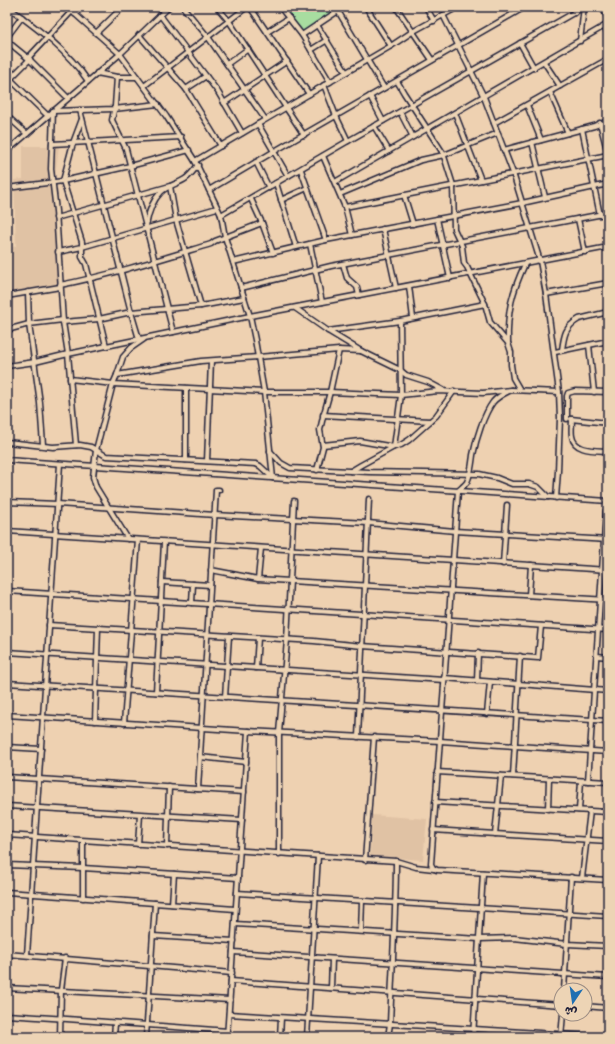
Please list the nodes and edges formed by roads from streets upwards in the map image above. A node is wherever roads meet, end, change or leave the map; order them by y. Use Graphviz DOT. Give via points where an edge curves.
graph roads {
  1 [pos="8,7"];
  2 [pos="67,7"];
  3 [pos="82,7"];
  4 [pos="123,7"];
  5 [pos="160,7"];
  6 [pos="169,7"];
  7 [pos="183,7"];
  8 [pos="217,7"];
  9 [pos="249,7"];
  10 [pos="280,7"];
  11 [pos="344,7"];
  12 [pos="366,7"];
  13 [pos="396,7"];
  14 [pos="426,7"];
  15 [pos="515,7"];
  16 [pos="525,7"];
  17 [pos="572,7"];
  18 [pos="584,7"];
  19 [pos="602,7"];
  20 [pos="456,8"];
  21 [pos="164,11"];
  22 [pos="338,11"];
  23 [pos="73,12"];
  24 [pos="517,12"];
  25 [pos="575,13"];
  26 [pos="160,15"];
  27 [pos="443,15"];
  28 [pos="22,17"];
  29 [pos="289,18"];
  30 [pos="608,18"];
  31 [pos="229,21"];
  32 [pos="434,21"];
  33 [pos="317,25"];
  34 [pos="606,25"];
  35 [pos="267,32"];
  36 [pos="412,32"];
  37 [pos="96,33"];
  38 [pos="608,33"];
  39 [pos="139,35"];
  40 [pos="302,35"];
  41 [pos="48,37"];
  42 [pos="208,37"];
  43 [pos="7,38"];
  44 [pos="327,40"];
  45 [pos="7,41"];
  46 [pos="580,41"];
  47 [pos="520,44"];
  48 [pos="459,45"];
  49 [pos="391,46"];
  50 [pos="248,49"];
  51 [pos="311,50"];
  52 [pos="188,52"];
  53 [pos="120,54"];
  54 [pos="29,59"];
  55 [pos="608,59"];
  56 [pos="367,60"];
  57 [pos="432,60"];
  58 [pos="287,61"];
  59 [pos="544,62"];
  60 [pos="227,64"];
  61 [pos="168,68"];
  62 [pos="534,68"];
  63 [pos="472,71"];
  64 [pos="346,72"];
  65 [pos="97,73"];
  66 [pos="265,75"];
  67 [pos="206,76"];
  68 [pos="117,77"];
  69 [pos="137,77"];
  70 [pos="9,78"];
  71 [pos="397,80"];
  72 [pos="88,81"];
  73 [pos="330,82"];
  74 [pos="324,85"];
  75 [pos="144,86"];
  76 [pos="560,86"];
  77 [pos="384,88"];
  78 [pos="186,89"];
  79 [pos="244,89"];
  80 [pos="550,92"];
  81 [pos="309,94"];
  82 [pos="370,96"];
  83 [pos="484,97"];
  84 [pos="68,98"];
  85 [pos="224,103"];
  86 [pos="158,104"];
  87 [pos="412,104"];
  88 [pos="526,105"];
  89 [pos="286,107"];
  90 [pos="114,109"];
  91 [pos="80,110"];
  92 [pos="53,111"];
  93 [pos="400,112"];
  94 [pos="455,113"];
  95 [pos="7,116"];
  96 [pos="48,116"];
  97 [pos="336,116"];
  98 [pos="82,119"];
  99 [pos="265,119"];
  100 [pos="383,121"];
  101 [pos="608,121"];
  102 [pos="494,123"];
  103 [pos="600,123"];
  104 [pos="258,124"];
  105 [pos="374,126"];
  106 [pos="428,128"];
  107 [pos="582,129"];
  108 [pos="568,132"];
  109 [pos="242,133"];
  110 [pos="498,133"];
  111 [pos="27,134"];
  112 [pos="304,135"];
  113 [pos="413,136"];
  114 [pos="180,137"];
  115 [pos="121,140"];
  116 [pos="541,140"];
  117 [pos="348,141"];
  118 [pos="88,142"];
  119 [pos="532,142"];
  120 [pos="72,143"];
  121 [pos="52,144"];
  122 [pos="13,145"];
  123 [pos="468,145"];
  124 [pos="7,146"];
  125 [pos="221,146"];
  126 [pos="189,150"];
  127 [pos="504,150"];
  128 [pos="7,151"];
  129 [pos="389,151"];
  130 [pos="273,152"];
  131 [pos="608,154"];
  132 [pos="444,155"];
  133 [pos="323,156"];
  134 [pos="589,159"];
  135 [pos="256,162"];
  136 [pos="197,163"];
  137 [pos="130,166"];
  138 [pos="538,169"];
  139 [pos="301,170"];
  140 [pos="513,173"];
  141 [pos="96,174"];
  142 [pos="288,176"];
  143 [pos="482,180"];
  144 [pos="63,181"];
  145 [pos="53,182"];
  146 [pos="335,182"];
  147 [pos="276,183"];
  148 [pos="608,184"];
  149 [pos="453,185"];
  150 [pos="170,186"];
  151 [pos="595,187"];
  152 [pos="7,188"];
  153 [pos="269,188"];
  154 [pos="307,188"];
  155 [pos="209,190"];
  156 [pos="340,194"];
  157 [pos="404,195"];
  158 [pos="137,196"];
  159 [pos="545,197"];
  160 [pos="251,199"];
  161 [pos="281,200"];
  162 [pos="522,202"];
  163 [pos="103,204"];
  164 [pos="345,207"];
  165 [pos="217,208"];
  166 [pos="608,213"];
  167 [pos="74,214"];
  168 [pos="221,215"];
  169 [pos="600,215"];
  170 [pos="454,216"];
  171 [pos="56,218"];
  172 [pos="437,219"];
  173 [pos="578,219"];
  174 [pos="176,220"];
  175 [pos="262,223"];
  176 [pos="412,224"];
  177 [pos="146,228"];
  178 [pos="530,228"];
  179 [pos="383,229"];
  180 [pos="352,235"];
  181 [pos="112,237"];
  182 [pos="225,237"];
  183 [pos="326,240"];
  184 [pos="460,242"];
  185 [pos="310,244"];
  186 [pos="442,245"];
  187 [pos="82,247"];
  188 [pos="296,247"];
  189 [pos="608,248"];
  190 [pos="58,252"];
  191 [pos="186,252"];
  192 [pos="585,252"];
  193 [pos="273,253"];
  194 [pos="389,255"];
  195 [pos="540,261"];
  196 [pos="154,262"];
  197 [pos="233,262"];
  198 [pos="343,264"];
  199 [pos="525,264"];
  200 [pos="316,270"];
  201 [pos="121,271"];
  202 [pos="471,274"];
  203 [pos="450,278"];
  204 [pos="89,279"];
  205 [pos="608,283"];
  206 [pos="60,286"];
  207 [pos="409,286"];
  208 [pos="241,288"];
  209 [pos="396,288"];
  210 [pos="28,292"];
  211 [pos="546,294"];
  212 [pos="7,296"];
  213 [pos="359,296"];
  214 [pos="244,298"];
  215 [pos="322,302"];
  216 [pos="484,304"];
  217 [pos="201,306"];
  218 [pos="295,308"];
  219 [pos="166,309"];
  220 [pos="131,312"];
  221 [pos="608,312"];
  222 [pos="250,316"];
  223 [pos="413,318"];
  224 [pos="99,319"];
  225 [pos="63,321"];
  226 [pos="400,321"];
  227 [pos="30,324"];
  228 [pos="7,330"];
  229 [pos="328,331"];
  230 [pos="173,332"];
  231 [pos="146,337"];
  232 [pos="139,339"];
  233 [pos="608,341"];
  234 [pos="508,343"];
  235 [pos="589,345"];
  236 [pos="106,346"];
  237 [pos="339,350"];
  238 [pos="562,350"];
  239 [pos="361,351"];
  240 [pos="555,352"];
  241 [pos="68,354"];
  242 [pos="258,357"];
  243 [pos="211,361"];
  244 [pos="35,362"];
  245 [pos="7,366"];
  246 [pos="400,370"];
  247 [pos="117,375"];
  248 [pos="70,379"];
  249 [pos="113,384"];
  250 [pos="186,388"];
  251 [pos="209,389"];
  252 [pos="511,390"];
  253 [pos="520,390"];
  254 [pos="443,391"];
  255 [pos="454,391"];
  256 [pos="264,392"];
  257 [pos="330,392"];
  258 [pos="559,392"];
  259 [pos="594,392"];
  260 [pos="608,392"];
  261 [pos="401,395"];
  262 [pos="323,415"];
  263 [pos="560,418"];
  264 [pos="398,419"];
  265 [pos="569,419"];
  266 [pos="430,421"];
  267 [pos="608,423"];
  268 [pos="7,442"];
  269 [pos="76,445"];
  270 [pos="323,445"];
  271 [pos="43,446"];
  272 [pos="394,447"];
  273 [pos="96,450"];
  274 [pos="270,450"];
  275 [pos="608,451"];
  276 [pos="7,460"];
  277 [pos="186,460"];
  278 [pos="208,461"];
  279 [pos="60,464"];
  280 [pos="94,466"];
  281 [pos="317,470"];
  282 [pos="352,471"];
  283 [pos="470,474"];
  284 [pos="273,478"];
  285 [pos="219,490"];
  286 [pos="458,491"];
  287 [pos="548,497"];
  288 [pos="556,498"];
  289 [pos="369,499"];
  290 [pos="294,501"];
  291 [pos="608,501"];
  292 [pos="7,502"];
  293 [pos="58,504"];
  294 [pos="507,505"];
  295 [pos="108,507"];
  296 [pos="606,511"];
  297 [pos="215,515"];
  298 [pos="294,519"];
  299 [pos="368,523"];
  300 [pos="7,531"];
  301 [pos="455,531"];
  302 [pos="505,534"];
  303 [pos="56,535"];
  304 [pos="128,539"];
  305 [pos="138,540"];
  306 [pos="607,540"];
  307 [pos="164,542"];
  308 [pos="213,545"];
  309 [pos="261,548"];
  310 [pos="292,550"];
  311 [pos="366,555"];
  312 [pos="453,560"];
  313 [pos="503,564"];
  314 [pos="531,566"];
  315 [pos="211,570"];
  316 [pos="603,570"];
  317 [pos="608,570"];
  318 [pos="258,578"];
  319 [pos="290,581"];
  320 [pos="162,582"];
  321 [pos="193,584"];
  322 [pos="210,585"];
  323 [pos="365,586"];
  324 [pos="7,591"];
  325 [pos="451,591"];
  326 [pos="52,594"];
  327 [pos="529,595"];
  328 [pos="134,599"];
  329 [pos="601,600"];
  330 [pos="608,600"];
  331 [pos="161,601"];
  332 [pos="192,603"];
  333 [pos="209,604"];
  334 [pos="289,610"];
  335 [pos="364,614"];
  336 [pos="449,620"];
  337 [pos="49,625"];
  338 [pos="541,626"];
  339 [pos="98,628"];
  340 [pos="599,629"];
  341 [pos="131,630"];
  342 [pos="608,630"];
  343 [pos="159,632"];
  344 [pos="208,635"];
  345 [pos="229,636"];
  346 [pos="258,638"];
  347 [pos="287,640"];
  348 [pos="362,646"];
  349 [pos="446,651"];
  350 [pos="7,652"];
  351 [pos="478,653"];
  352 [pos="47,654"];
  353 [pos="520,656"];
  354 [pos="597,656"];
  355 [pos="608,657"];
  356 [pos="96,658"];
  357 [pos="129,660"];
  358 [pos="158,662"];
  359 [pos="206,665"];
  360 [pos="227,666"];
  361 [pos="256,668"];
  362 [pos="284,670"];
  363 [pos="361,675"];
  364 [pos="444,679"];
  365 [pos="476,681"];
  366 [pos="490,682"];
  367 [pos="7,683"];
  368 [pos="518,684"];
  369 [pos="45,685"];
  370 [pos="96,688"];
  371 [pos="127,690"];
  372 [pos="594,690"];
  373 [pos="608,690"];
  374 [pos="156,692"];
  375 [pos="204,696"];
  376 [pos="225,697"];
  377 [pos="281,700"];
  378 [pos="359,706"];
  379 [pos="442,711"];
  380 [pos="487,714"];
  381 [pos="7,715"];
  382 [pos="516,716"];
  383 [pos="43,718"];
  384 [pos="592,720"];
  385 [pos="95,721"];
  386 [pos="608,721"];
  387 [pos="124,723"];
  388 [pos="202,728"];
  389 [pos="248,731"];
  390 [pos="279,733"];
  391 [pos="358,737"];
  392 [pos="374,737"];
  393 [pos="440,741"];
  394 [pos="515,746"];
  395 [pos="7,747"];
  396 [pos="41,749"];
  397 [pos="590,751"];
  398 [pos="608,752"];
  399 [pos="200,757"];
  400 [pos="246,762"];
  401 [pos="438,772"];
  402 [pos="501,776"];
  403 [pos="513,776"];
  404 [pos="7,777"];
  405 [pos="39,779"];
  406 [pos="549,779"];
  407 [pos="581,781"];
  408 [pos="588,781"];
  409 [pos="608,782"];
  410 [pos="169,787"];
  411 [pos="198,789"];
  412 [pos="244,792"];
  413 [pos="435,802"];
  414 [pos="7,806"];
  415 [pos="498,806"];
  416 [pos="37,808"];
  417 [pos="548,809"];
  418 [pos="579,810"];
  419 [pos="590,811"];
  420 [pos="608,812"];
  421 [pos="140,815"];
  422 [pos="168,817"];
  423 [pos="242,820"];
  424 [pos="433,830"];
  425 [pos="495,834"];
  426 [pos="7,835"];
  427 [pos="35,836"];
  428 [pos="587,840"];
  429 [pos="83,841"];
  430 [pos="608,841"];
  431 [pos="138,844"];
  432 [pos="167,846"];
  433 [pos="240,851"];
  434 [pos="279,854"];
  435 [pos="318,856"];
  436 [pos="365,860"];
  437 [pos="396,861"];
  438 [pos="7,865"];
  439 [pos="33,866"];
  440 [pos="83,868"];
  441 [pos="437,870"];
  442 [pos="483,872"];
  443 [pos="174,874"];
  444 [pos="571,877"];
  445 [pos="238,878"];
  446 [pos="582,878"];
  447 [pos="608,880"];
  448 [pos="7,892"];
  449 [pos="237,893"];
  450 [pos="30,894"];
  451 [pos="83,898"];
  452 [pos="315,898"];
  453 [pos="362,901"];
  454 [pos="155,903"];
  455 [pos="396,903"];
  456 [pos="172,904"];
  457 [pos="481,908"];
  458 [pos="235,909"];
  459 [pos="569,914"];
  460 [pos="608,916"];
  461 [pos="235,924"];
  462 [pos="314,928"];
  463 [pos="361,931"];
  464 [pos="393,933"];
  465 [pos="153,936"];
  466 [pos="479,938"];
  467 [pos="234,941"];
  468 [pos="567,944"];
  469 [pos="608,946"];
  470 [pos="233,952"];
  471 [pos="7,954"];
  472 [pos="27,955"];
  473 [pos="312,957"];
  474 [pos="65,958"];
  475 [pos="332,958"];
  476 [pos="392,962"];
  477 [pos="151,965"];
  478 [pos="477,968"];
  479 [pos="232,972"];
  480 [pos="565,974"];
  481 [pos="608,977"];
  482 [pos="231,981"];
  483 [pos="564,982"];
  484 [pos="310,987"];
  485 [pos="7,988"];
  486 [pos="331,988"];
  487 [pos="61,990"];
  488 [pos="391,993"];
  489 [pos="149,995"];
  490 [pos="476,999"];
  491 [pos="230,1000"];
  492 [pos="553,1004"];
  493 [pos="593,1007"];
  494 [pos="608,1008"];
  495 [pos="229,1014"];
  496 [pos="7,1015"];
  497 [pos="61,1018"];
  498 [pos="281,1018"];
  499 [pos="308,1019"];
  500 [pos="115,1022"];
  501 [pos="562,1022"];
  502 [pos="390,1024"];
  503 [pos="147,1025"];
  504 [pos="474,1029"];
  505 [pos="228,1031"];
  506 [pos="561,1036"];
  507 [pos="60,1037"];
  508 [pos="114,1037"];
  509 [pos="146,1037"];
  510 [pos="227,1037"];
  511 [pos="280,1037"];
  512 [pos="307,1037"];
  513 [pos="388,1037"];
  514 [pos="473,1037"];
  515 [pos="603,1037"];
  1 -- 28 [label="street"];
  2 -- 23 [label="street"];
  3 -- 23 [label="street"];
  4 -- 37 [label="street"];
  5 -- 21 [label="street"];
  6 -- 21 [label="street"];
  7 -- 42 [label="street"];
  8 -- 31 [label="street"];
  9 -- 31 [label="street"];
  9 -- 35 [label="street"];
  10 -- 29 [label="street"];
  11 -- 22 [label="street"];
  12 -- 49 [label="street"];
  13 -- 36 [label="street"];
  14 -- 32 [label="street"];
  15 -- 24 [label="street"];
  16 -- 24 [label="street"];
  17 -- 25 [label="street"];
  18 -- 25 [label="street"];
  18 -- 46 [label="street"];
  19 -- 30 [label="street"];
  20 -- 27 [label="street"];
  21 -- 26 [label="street"];
  22 -- 33 [label="street"];
  22 -- 56 [label="street"];
  23 -- 37 [label="street"];
  23 -- 41 [label="street"];
  24 -- 48 [label="street"];
  25 -- 47 [label="street"];
  26 -- 39 [label="street"];
  26 -- 52 [label="street"];
  27 -- 32 [label="street"];
  27 -- 48 [label="street"];
  28 -- 41 [label="street"];
  28 -- 43 [label="street"];
  29 -- 35 [label="street"];
  29 -- 40 [label="street"];
  31 -- 42 [label="street"];
  31 -- 50 [label="street"];
  32 -- 36 [label="street"];
  33 -- 40 [label="street"];
  33 -- 44 [label="street"];
  34 -- 38 [label="street"];
  34 -- 46 [label="street"];
  35 -- 58 [label="street"];
  36 -- 49 [label="street"];
  36 -- 57 [label="street"];
  37 -- 53 [label="street"];
  39 -- 53 [label="street"];
  39 -- 61 [label="street"];
  40 -- 51 [label="street"];
  41 -- 54 [label="street"];
  41 -- 72 [label="street" via="77,65"];
  42 -- 52 [label="street"];
  42 -- 60 [label="street"];
  44 -- 51 [label="street"];
  44 -- 64 [label="street"];
  45 -- 54 [label="street"];
  46 -- 59 [label="street"];
  47 -- 62 [label="street"];
  47 -- 63 [label="street"];
  48 -- 57 [label="street"];
  48 -- 63 [label="street"];
  49 -- 56 [label="street"];
  50 -- 60 [label="street"];
  50 -- 66 [label="street"];
  51 -- 73 [label="street"];
  52 -- 61 [label="street"];
  52 -- 67 [label="street"];
  53 -- 65 [label="street"];
  53 -- 69 [label="street"];
  54 -- 70 [label="street"];
  54 -- 84 [label="street"];
  55 -- 76 [label="street"];
  56 -- 64 [label="street"];
  56 -- 77 [label="street"];
  57 -- 71 [label="street"];
  58 -- 66 [label="street"];
  58 -- 81 [label="street"];
  59 -- 62 [label="street"];
  59 -- 76 [label="street"];
  60 -- 79 [label="street"];
  61 -- 75 [label="street"];
  61 -- 78 [label="street"];
  62 -- 83 [label="street"];
  63 -- 83 [label="street"];
  63 -- 87 [label="street"];
  64 -- 73 [label="street"];
  65 -- 68 [label="street"];
  65 -- 72 [label="street"];
  66 -- 79 [label="street"];
  66 -- 89 [label="street"];
  67 -- 78 [label="street"];
  67 -- 85 [label="street"];
  68 -- 69 [label="street"];
  68 -- 90 [label="street"];
  69 -- 75 [label="street"];
  70 -- 96 [label="street"];
  71 -- 77 [label="street"];
  71 -- 87 [label="street"];
  72 -- 84 [label="street"];
  73 -- 74 [label="street"];
  74 -- 81 [label="street"];
  74 -- 97 [label="street"];
  75 -- 86 [label="street"];
  76 -- 80 [label="street"];
  77 -- 82 [label="street"];
  78 -- 125 [label="street"];
  79 -- 85 [label="street"];
  79 -- 99 [label="street"];
  80 -- 88 [label="street"];
  80 -- 108 [label="street"];
  81 -- 89 [label="street"];
  82 -- 97 [label="street"];
  82 -- 100 [label="street"];
  83 -- 94 [label="street"];
  83 -- 102 [label="street"];
  84 -- 92 [label="street"];
  85 -- 109 [label="street"];
  86 -- 90 [label="street"];
  86 -- 114 [label="street"];
  87 -- 93 [label="street"];
  87 -- 106 [label="street"];
  88 -- 102 [label="street"];
  88 -- 116 [label="street"];
  89 -- 99 [label="street"];
  89 -- 112 [label="street"];
  90 -- 91 [label="street"];
  90 -- 115 [label="street" via="112,120"];
  91 -- 92 [label="street"];
  91 -- 98 [label="street"];
  92 -- 96 [label="street"];
  92 -- 121 [label="street"];
  93 -- 100 [label="street"];
  93 -- 113 [label="street"];
  94 -- 106 [label="street"];
  94 -- 123 [label="street"];
  95 -- 111 [label="street"];
  96 -- 111 [label="street"];
  97 -- 112 [label="street"];
  97 -- 117 [label="street"];
  98 -- 118 [label="street"];
  98 -- 120 [label="street"];
  99 -- 104 [label="street"];
  100 -- 105 [label="street"];
  101 -- 103 [label="street"];
  102 -- 110 [label="street"];
  103 -- 107 [label="street"];
  103 -- 131 [label="street"];
  104 -- 109 [label="street"];
  104 -- 130 [label="street"];
  105 -- 117 [label="street"];
  105 -- 129 [label="street"];
  106 -- 113 [label="street"];
  106 -- 132 [label="street"];
  107 -- 108 [label="street"];
  107 -- 134 [label="street"];
  108 -- 116 [label="street"];
  109 -- 125 [label="street"];
  110 -- 123 [label="street"];
  110 -- 127 [label="street"];
  111 -- 122 [label="street"];
  112 -- 130 [label="street"];
  113 -- 129 [label="street"];
  114 -- 115 [label="street"];
  114 -- 126 [label="street"];
  115 -- 118 [label="street"];
  115 -- 137 [label="street"];
  116 -- 119 [label="street"];
  117 -- 133 [label="street"];
  118 -- 120 [label="street"];
  118 -- 141 [label="street"];
  119 -- 127 [label="street"];
  119 -- 138 [label="street"];
  120 -- 121 [label="street"];
  120 -- 144 [label="street"];
  121 -- 145 [label="street"];
  122 -- 124 [label="street"];
  122 -- 128 [label="street"];
  123 -- 132 [label="street"];
  123 -- 143 [label="street"];
  125 -- 136 [label="street"];
  126 -- 136 [label="street"];
  126 -- 137 [label="street"];
  127 -- 140 [label="street"];
  129 -- 146 [label="street"];
  130 -- 135 [label="street"];
  130 -- 142 [label="street"];
  131 -- 134 [label="street"];
  132 -- 149 [label="street"];
  132 -- 156 [label="street" via="421,160"];
  133 -- 139 [label="street"];
  133 -- 146 [label="street"];
  134 -- 138 [label="street"];
  134 -- 151 [label="street"];
  135 -- 153 [label="street"];
  135 -- 155 [label="street"];
  136 -- 150 [label="street" via="193,172 185,179"];
  136 -- 155 [label="street"];
  137 -- 141 [label="street"];
  137 -- 158 [label="street"];
  138 -- 140 [label="street"];
  138 -- 159 [label="street"];
  139 -- 142 [label="street"];
  139 -- 154 [label="street"];
  140 -- 143 [label="street"];
  140 -- 162 [label="street"];
  141 -- 144 [label="street"];
  141 -- 163 [label="street"];
  142 -- 147 [label="street"];
  143 -- 149 [label="street"];
  144 -- 145 [label="street"];
  144 -- 167 [label="street"];
  145 -- 152 [label="street"];
  145 -- 171 [label="street"];
  146 -- 156 [label="street"];
  147 -- 153 [label="street"];
  147 -- 161 [label="street"];
  148 -- 151 [label="street"];
  149 -- 157 [label="street"];
  149 -- 170 [label="street"];
  150 -- 158 [label="street"];
  150 -- 174 [label="street"];
  150 -- 177 [label="street" via="153,202 147,216"];
  151 -- 159 [label="street"];
  151 -- 169 [label="street"];
  153 -- 160 [label="street"];
  154 -- 161 [label="street"];
  154 -- 183 [label="street"];
  155 -- 165 [label="street"];
  156 -- 164 [label="street"];
  157 -- 164 [label="street"];
  157 -- 176 [label="street"];
  158 -- 163 [label="street"];
  158 -- 177 [label="street"];
  159 -- 162 [label="street"];
  160 -- 168 [label="street"];
  160 -- 175 [label="street"];
  161 -- 188 [label="street"];
  162 -- 170 [label="street"];
  162 -- 178 [label="street"];
  163 -- 167 [label="street"];
  163 -- 181 [label="street"];
  164 -- 180 [label="street"];
  165 -- 168 [label="street"];
  165 -- 174 [label="street"];
  166 -- 169 [label="street"];
  167 -- 171 [label="street"];
  167 -- 187 [label="street"];
  168 -- 182 [label="street"];
  169 -- 173 [label="street"];
  170 -- 172 [label="street"];
  170 -- 184 [label="street" via="454,229"];
  171 -- 190 [label="street"];
  172 -- 176 [label="street"];
  172 -- 186 [label="street"];
  173 -- 178 [label="street"];
  173 -- 192 [label="street"];
  174 -- 177 [label="street"];
  174 -- 191 [label="street"];
  175 -- 182 [label="street"];
  175 -- 193 [label="street"];
  176 -- 179 [label="street"];
  177 -- 181 [label="street"];
  177 -- 196 [label="street"];
  178 -- 184 [label="street"];
  178 -- 195 [label="street"];
  179 -- 180 [label="street"];
  179 -- 194 [label="street"];
  180 -- 183 [label="street"];
  181 -- 187 [label="street"];
  181 -- 201 [label="street"];
  182 -- 191 [label="street"];
  182 -- 197 [label="street"];
  183 -- 185 [label="street"];
  184 -- 186 [label="street"];
  184 -- 202 [label="street" via="464,263"];
  185 -- 188 [label="street"];
  185 -- 200 [label="street"];
  186 -- 194 [label="street"];
  186 -- 203 [label="street"];
  187 -- 190 [label="street"];
  187 -- 204 [label="street" via="82,257"];
  188 -- 193 [label="street"];
  189 -- 192 [label="street"];
  190 -- 206 [label="street"];
  191 -- 196 [label="street"];
  191 -- 217 [label="street"];
  192 -- 195 [label="street"];
  193 -- 197 [label="street"];
  194 -- 198 [label="street"];
  194 -- 209 [label="street"];
  195 -- 199 [label="street"];
  195 -- 211 [label="street"];
  196 -- 201 [label="street"];
  196 -- 219 [label="street"];
  197 -- 208 [label="street"];
  198 -- 200 [label="street"];
  198 -- 213 [label="street" via="347,278 357,287"];
  199 -- 202 [label="street"];
  199 -- 234 [label="street" via="511,298"];
  200 -- 208 [label="street"];
  200 -- 215 [label="street"];
  201 -- 204 [label="street"];
  201 -- 220 [label="street"];
  202 -- 203 [label="street"];
  202 -- 216 [label="street"];
  203 -- 207 [label="street"];
  204 -- 206 [label="street"];
  204 -- 224 [label="street"];
  205 -- 211 [label="street"];
  206 -- 210 [label="street"];
  206 -- 225 [label="street"];
  207 -- 209 [label="street"];
  207 -- 223 [label="street"];
  208 -- 214 [label="street"];
  209 -- 213 [label="street"];
  210 -- 212 [label="street"];
  210 -- 227 [label="street"];
  211 -- 240 [label="street"];
  213 -- 215 [label="street"];
  214 -- 217 [label="street"];
  214 -- 222 [label="street"];
  215 -- 218 [label="street"];
  216 -- 223 [label="street"];
  216 -- 234 [label="street" via="490,322"];
  217 -- 219 [label="street"];
  218 -- 222 [label="street"];
  218 -- 229 [label="street"];
  219 -- 220 [label="street"];
  219 -- 230 [label="street"];
  220 -- 224 [label="street"];
  220 -- 232 [label="street"];
  221 -- 238 [label="street" via="574,321 566,330"];
  222 -- 230 [label="street"];
  222 -- 242 [label="street"];
  223 -- 226 [label="street"];
  224 -- 225 [label="street"];
  224 -- 236 [label="street"];
  225 -- 227 [label="street"];
  225 -- 241 [label="street"];
  226 -- 229 [label="street"];
  226 -- 246 [label="street"];
  227 -- 228 [label="street"];
  227 -- 244 [label="street"];
  229 -- 239 [label="street"];
  230 -- 231 [label="street"];
  231 -- 232 [label="street"];
  231 -- 247 [label="street" via="123,357"];
  232 -- 236 [label="street"];
  233 -- 235 [label="street"];
  234 -- 253 [label="street" via="513,378"];
  235 -- 238 [label="street"];
  235 -- 259 [label="street"];
  236 -- 241 [label="street"];
  237 -- 239 [label="street"];
  237 -- 242 [label="street"];
  237 -- 257 [label="street"];
  238 -- 240 [label="street"];
  239 -- 246 [label="street"];
  240 -- 258 [label="street"];
  241 -- 244 [label="street"];
  241 -- 248 [label="street"];
  242 -- 243 [label="street"];
  242 -- 256 [label="street"];
  243 -- 247 [label="street"];
  243 -- 251 [label="street"];
  244 -- 245 [label="street"];
  244 -- 271 [label="street"];
  246 -- 254 [label="street"];
  246 -- 261 [label="street"];
  247 -- 249 [label="street"];
  248 -- 249 [label="street"];
  248 -- 269 [label="street"];
  249 -- 250 [label="street"];
  249 -- 273 [label="street"];
  250 -- 251 [label="street"];
  250 -- 277 [label="street"];
  251 -- 256 [label="street"];
  251 -- 278 [label="street"];
  252 -- 253 [label="street"];
  252 -- 255 [label="street" via="483,393"];
  252 -- 283 [label="street" via="493,402 485,418"];
  253 -- 258 [label="street"];
  254 -- 255 [label="street"];
  254 -- 261 [label="street"];
  255 -- 266 [label="street"];
  256 -- 257 [label="street"];
  256 -- 274 [label="street"];
  257 -- 261 [label="street"];
  257 -- 262 [label="street"];
  258 -- 263 [label="street"];
  259 -- 260 [label="street"];
  259 -- 265 [label="street" via="575,391 568,394"];
  261 -- 264 [label="street"];
  262 -- 264 [label="street"];
  262 -- 270 [label="street" via="320,430"];
  263 -- 265 [label="street"];
  263 -- 288 [label="street"];
  264 -- 266 [label="street"];
  264 -- 272 [label="street"];
  265 -- 267 [label="street"];
  265 -- 275 [label="street" via="573,441 579,447"];
  266 -- 272 [label="street" via="409,440"];
  268 -- 271 [label="street"];
  269 -- 271 [label="street"];
  269 -- 273 [label="street"];
  270 -- 272 [label="street" via="360,441"];
  270 -- 281 [label="street"];
  272 -- 282 [label="street"];
  273 -- 277 [label="street" via="106,456"];
  273 -- 280 [label="street"];
  274 -- 281 [label="street" via="281,463 290,468"];
  274 -- 284 [label="street"];
  276 -- 279 [label="street"];
  277 -- 278 [label="street"];
  278 -- 284 [label="street" via="256,464"];
  279 -- 280 [label="street"];
  279 -- 293 [label="street"];
  280 -- 284 [label="street"];
  280 -- 295 [label="street" via="94,483"];
  281 -- 282 [label="street"];
  282 -- 283 [label="street"];
  283 -- 286 [label="street" via="467,482"];
  283 -- 287 [label="street" via="497,478 512,484 529,484 538,487"];
  284 -- 286 [label="street"];
  285 -- 297 [label="street" via="216,490"];
  286 -- 287 [label="street"];
  286 -- 301 [label="street"];
  287 -- 288 [label="street"];
  288 -- 291 [label="street"];
  289 -- 299 [label="street"];
  290 -- 298 [label="street"];
  292 -- 293 [label="street"];
  293 -- 295 [label="street"];
  293 -- 303 [label="street"];
  294 -- 302 [label="street"];
  295 -- 297 [label="street"];
  295 -- 304 [label="street"];
  296 -- 306 [label="street"];
  297 -- 298 [label="street"];
  297 -- 308 [label="street"];
  298 -- 299 [label="street"];
  298 -- 310 [label="street"];
  299 -- 301 [label="street"];
  299 -- 311 [label="street"];
  300 -- 303 [label="street"];
  301 -- 302 [label="street"];
  301 -- 312 [label="street"];
  302 -- 306 [label="street"];
  302 -- 313 [label="street"];
  303 -- 304 [label="street"];
  303 -- 326 [label="street"];
  304 -- 305 [label="street"];
  305 -- 307 [label="street"];
  305 -- 328 [label="street"];
  306 -- 316 [label="street"];
  307 -- 308 [label="street"];
  307 -- 320 [label="street"];
  308 -- 309 [label="street"];
  308 -- 315 [label="street"];
  309 -- 310 [label="street"];
  309 -- 318 [label="street"];
  310 -- 311 [label="street"];
  310 -- 319 [label="street"];
  311 -- 312 [label="street"];
  311 -- 323 [label="street"];
  312 -- 313 [label="street"];
  312 -- 325 [label="street"];
  313 -- 314 [label="street"];
  314 -- 316 [label="street"];
  314 -- 327 [label="street"];
  315 -- 318 [label="street"];
  315 -- 322 [label="street"];
  316 -- 317 [label="street"];
  316 -- 329 [label="street"];
  318 -- 319 [label="street"];
  319 -- 323 [label="street"];
  319 -- 334 [label="street"];
  320 -- 321 [label="street"];
  320 -- 331 [label="street"];
  321 -- 322 [label="street"];
  321 -- 332 [label="street"];
  322 -- 333 [label="street"];
  323 -- 325 [label="street"];
  323 -- 335 [label="street"];
  324 -- 326 [label="street"];
  325 -- 327 [label="street"];
  325 -- 336 [label="street"];
  326 -- 328 [label="street"];
  326 -- 337 [label="street"];
  327 -- 329 [label="street"];
  328 -- 331 [label="street"];
  328 -- 341 [label="street"];
  329 -- 330 [label="street"];
  329 -- 340 [label="street"];
  331 -- 332 [label="street"];
  331 -- 343 [label="street"];
  332 -- 333 [label="street"];
  333 -- 334 [label="street"];
  333 -- 344 [label="street"];
  334 -- 335 [label="street"];
  334 -- 347 [label="street"];
  335 -- 336 [label="street"];
  335 -- 348 [label="street"];
  336 -- 338 [label="street"];
  336 -- 349 [label="street"];
  337 -- 339 [label="street"];
  337 -- 352 [label="street"];
  338 -- 340 [label="street"];
  338 -- 353 [label="street" via="538,658"];
  339 -- 341 [label="street"];
  339 -- 356 [label="street"];
  340 -- 342 [label="street"];
  340 -- 354 [label="street"];
  341 -- 343 [label="street"];
  341 -- 357 [label="street"];
  343 -- 344 [label="street"];
  343 -- 358 [label="street"];
  344 -- 345 [label="street"];
  344 -- 359 [label="street"];
  345 -- 346 [label="street"];
  345 -- 360 [label="street"];
  346 -- 347 [label="street"];
  346 -- 361 [label="street"];
  347 -- 348 [label="street"];
  347 -- 362 [label="street"];
  348 -- 349 [label="street"];
  348 -- 363 [label="street"];
  349 -- 351 [label="street"];
  349 -- 364 [label="street"];
  350 -- 352 [label="street"];
  351 -- 353 [label="street"];
  351 -- 365 [label="street"];
  352 -- 356 [label="street"];
  352 -- 369 [label="street"];
  353 -- 368 [label="street"];
  354 -- 355 [label="street"];
  354 -- 372 [label="street"];
  356 -- 357 [label="street"];
  356 -- 370 [label="street"];
  357 -- 358 [label="street"];
  357 -- 371 [label="street"];
  358 -- 359 [label="street"];
  358 -- 374 [label="street"];
  359 -- 360 [label="street"];
  359 -- 375 [label="street"];
  360 -- 361 [label="street"];
  360 -- 376 [label="street"];
  361 -- 362 [label="street"];
  362 -- 363 [label="street"];
  362 -- 377 [label="street"];
  363 -- 364 [label="street"];
  363 -- 378 [label="street"];
  364 -- 365 [label="street"];
  364 -- 379 [label="street"];
  365 -- 366 [label="street"];
  366 -- 368 [label="street"];
  366 -- 380 [label="street"];
  367 -- 369 [label="street"];
  368 -- 372 [label="street"];
  368 -- 382 [label="street"];
  369 -- 370 [label="street"];
  369 -- 383 [label="street"];
  370 -- 371 [label="street"];
  370 -- 385 [label="street"];
  371 -- 374 [label="street"];
  371 -- 387 [label="street"];
  372 -- 373 [label="street"];
  372 -- 384 [label="street"];
  374 -- 375 [label="street"];
  375 -- 376 [label="street"];
  375 -- 388 [label="street"];
  376 -- 377 [label="street"];
  377 -- 378 [label="street"];
  377 -- 390 [label="street"];
  378 -- 379 [label="street"];
  378 -- 391 [label="street"];
  379 -- 380 [label="street"];
  379 -- 393 [label="street"];
  380 -- 382 [label="street"];
  381 -- 383 [label="street"];
  382 -- 384 [label="street"];
  382 -- 394 [label="street"];
  383 -- 385 [label="street"];
  383 -- 396 [label="street"];
  384 -- 386 [label="street"];
  384 -- 397 [label="street"];
  385 -- 387 [label="street"];
  387 -- 388 [label="street"];
  388 -- 389 [label="street"];
  388 -- 399 [label="street"];
  389 -- 390 [label="street"];
  389 -- 400 [label="street"];
  390 -- 391 [label="street"];
  390 -- 434 [label="street"];
  391 -- 392 [label="street"];
  392 -- 393 [label="street"];
  392 -- 436 [label="street"];
  393 -- 394 [label="street"];
  393 -- 401 [label="street"];
  394 -- 397 [label="street"];
  394 -- 403 [label="street"];
  395 -- 396 [label="street"];
  396 -- 405 [label="street"];
  397 -- 398 [label="street"];
  397 -- 408 [label="street"];
  399 -- 400 [label="street"];
  399 -- 411 [label="street"];
  400 -- 412 [label="street"];
  401 -- 402 [label="street"];
  401 -- 413 [label="street"];
  402 -- 403 [label="street"];
  402 -- 415 [label="street"];
  403 -- 406 [label="street"];
  404 -- 405 [label="street"];
  405 -- 410 [label="street"];
  405 -- 416 [label="street"];
  406 -- 407 [label="street"];
  406 -- 417 [label="street"];
  407 -- 408 [label="street"];
  407 -- 418 [label="street"];
  408 -- 409 [label="street"];
  410 -- 411 [label="street"];
  410 -- 422 [label="street"];
  411 -- 412 [label="street"];
  412 -- 423 [label="street"];
  413 -- 415 [label="street"];
  413 -- 424 [label="street"];
  414 -- 416 [label="street"];
  415 -- 417 [label="street"];
  415 -- 425 [label="street"];
  416 -- 421 [label="street"];
  416 -- 427 [label="street"];
  417 -- 418 [label="street"];
  418 -- 419 [label="street"];
  419 -- 420 [label="street"];
  419 -- 428 [label="street"];
  421 -- 422 [label="street"];
  421 -- 431 [label="street"];
  422 -- 423 [label="street"];
  422 -- 432 [label="street"];
  423 -- 433 [label="street"];
  424 -- 425 [label="street"];
  424 -- 441 [label="street" via="431,864"];
  425 -- 428 [label="street"];
  426 -- 427 [label="street"];
  427 -- 429 [label="street"];
  427 -- 439 [label="street"];
  428 -- 430 [label="street"];
  428 -- 446 [label="street"];
  429 -- 431 [label="street"];
  429 -- 440 [label="street"];
  431 -- 432 [label="street"];
  432 -- 433 [label="street"];
  433 -- 434 [label="street"];
  433 -- 445 [label="street"];
  434 -- 435 [label="street"];
  435 -- 436 [label="street"];
  435 -- 452 [label="street"];
  436 -- 437 [label="street"];
  437 -- 441 [label="street"];
  437 -- 455 [label="street"];
  438 -- 439 [label="street"];
  439 -- 440 [label="street"];
  439 -- 450 [label="street"];
  440 -- 443 [label="street"];
  440 -- 451 [label="street"];
  441 -- 442 [label="street"];
  442 -- 444 [label="street"];
  442 -- 457 [label="street"];
  443 -- 445 [label="street"];
  443 -- 456 [label="street"];
  444 -- 446 [label="street"];
  444 -- 459 [label="street"];
  445 -- 449 [label="street"];
  446 -- 447 [label="street"];
  448 -- 450 [label="street"];
  449 -- 452 [label="street"];
  449 -- 458 [label="street"];
  450 -- 451 [label="street"];
  450 -- 472 [label="street"];
  451 -- 454 [label="street"];
  452 -- 453 [label="street"];
  452 -- 462 [label="street"];
  453 -- 455 [label="street"];
  453 -- 463 [label="street"];
  454 -- 456 [label="street"];
  454 -- 465 [label="street"];
  455 -- 457 [label="street"];
  455 -- 464 [label="street"];
  456 -- 458 [label="street"];
  457 -- 459 [label="street"];
  457 -- 466 [label="street"];
  458 -- 461 [label="street"];
  459 -- 460 [label="street"];
  459 -- 468 [label="street"];
  461 -- 462 [label="street"];
  461 -- 467 [label="street"];
  462 -- 463 [label="street"];
  462 -- 473 [label="street"];
  463 -- 464 [label="street"];
  464 -- 466 [label="street"];
  464 -- 476 [label="street"];
  465 -- 467 [label="street"];
  465 -- 477 [label="street"];
  466 -- 468 [label="street" via="514,938"];
  466 -- 478 [label="street"];
  467 -- 470 [label="street"];
  468 -- 469 [label="street"];
  468 -- 480 [label="street"];
  470 -- 473 [label="street"];
  470 -- 479 [label="street"];
  471 -- 472 [label="street"];
  472 -- 474 [label="street"];
  473 -- 475 [label="street"];
  473 -- 484 [label="street"];
  474 -- 477 [label="street"];
  474 -- 487 [label="street"];
  475 -- 476 [label="street"];
  475 -- 486 [label="street"];
  476 -- 478 [label="street"];
  476 -- 488 [label="street"];
  477 -- 479 [label="street"];
  477 -- 489 [label="street"];
  478 -- 480 [label="street"];
  478 -- 490 [label="street"];
  479 -- 482 [label="street"];
  480 -- 481 [label="street"];
  480 -- 483 [label="street"];
  482 -- 484 [label="street"];
  482 -- 491 [label="street"];
  484 -- 486 [label="street"];
  484 -- 499 [label="street"];
  485 -- 487 [label="street"];
  486 -- 488 [label="street"];
  487 -- 489 [label="street"];
  487 -- 497 [label="street"];
  488 -- 490 [label="street"];
  488 -- 502 [label="street"];
  489 -- 491 [label="street"];
  489 -- 503 [label="street"];
  490 -- 492 [label="street"];
  490 -- 504 [label="street"];
  491 -- 495 [label="street"];
  493 -- 494 [label="street"];
  495 -- 498 [label="street"];
  495 -- 505 [label="street"];
  496 -- 497 [label="street"];
  497 -- 500 [label="street"];
  497 -- 507 [label="street"];
  498 -- 499 [label="street"];
  498 -- 511 [label="street"];
  499 -- 502 [label="street"];
  499 -- 512 [label="street"];
  500 -- 503 [label="street"];
  500 -- 508 [label="street"];
  501 -- 506 [label="street"];
  502 -- 504 [label="street"];
  502 -- 513 [label="street"];
  503 -- 505 [label="street"];
  503 -- 509 [label="street"];
  504 -- 506 [label="street"];
  504 -- 514 [label="street"];
  505 -- 510 [label="street"];
  506 -- 515 [label="street"];
}
